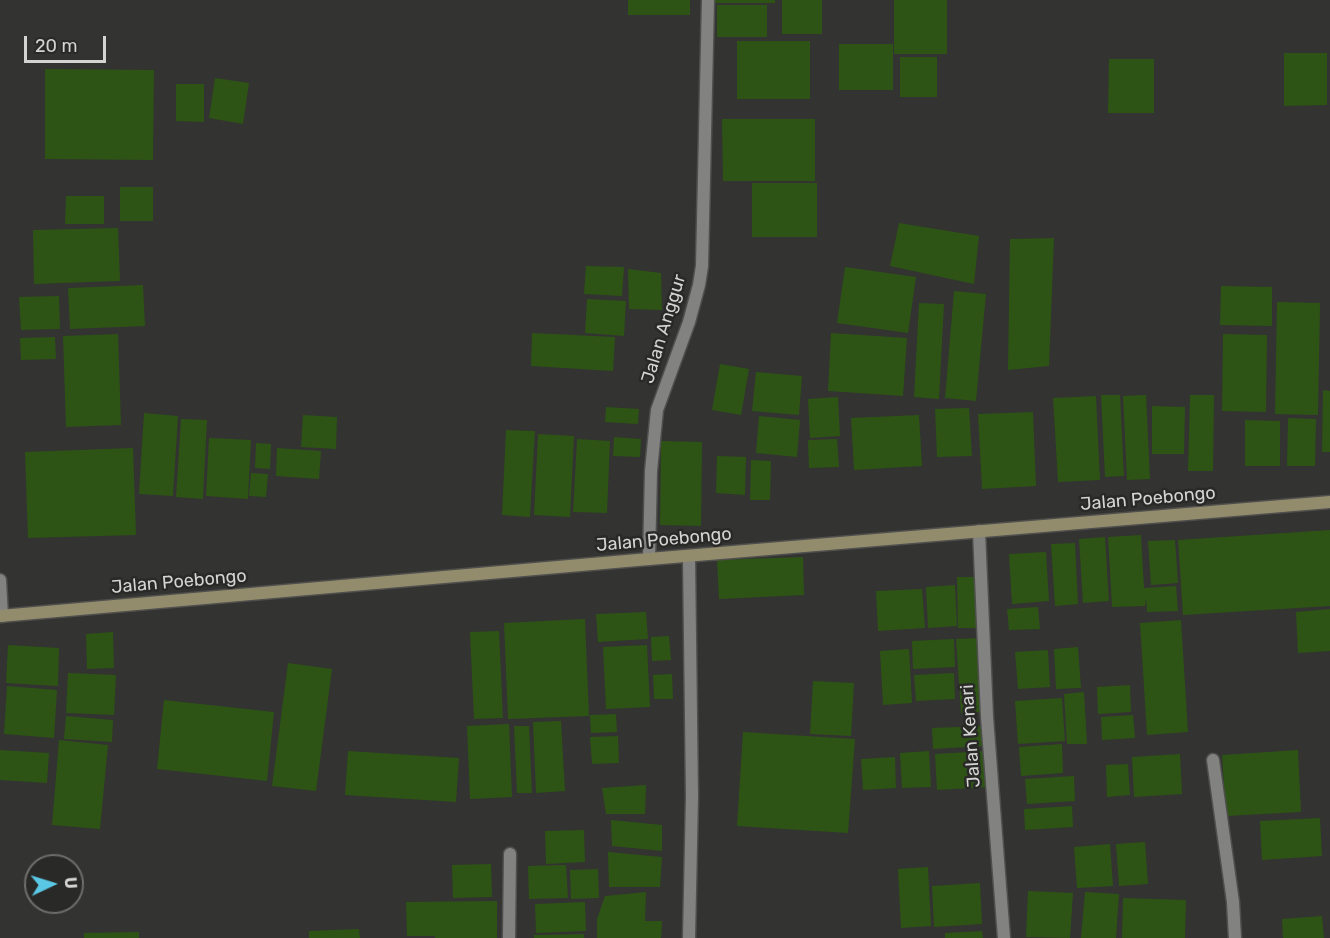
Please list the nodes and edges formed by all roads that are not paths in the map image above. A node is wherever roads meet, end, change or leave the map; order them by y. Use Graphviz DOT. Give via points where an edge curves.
graph roads {
  1 [pos="708,0"];
  2 [pos="1330,502"];
  3 [pos="979,531"];
  4 [pos="689,557"];
  5 [pos="649,559"];
  6 [pos="0,580"];
  7 [pos="1,616"];
  8 [pos="1213,760"];
  9 [pos="510,854"];
  10 [pos="509,938"];
  11 [pos="689,938"];
  12 [pos="1004,938"];
  13 [pos="1235,938"];
  1 -- 5 [label="street, Jalan Anggur" via="702,266 689,322 657,411"];
  2 -- 3 [label="main road, Jalan Poebongo"];
  3 -- 4 [label="main road, Jalan Poebongo"];
  3 -- 12 [label="street, Jalan Kenari" via="987,717"];
  4 -- 5 [label="main road, Jalan Poebongo"];
  4 -- 11 [label="street"];
  5 -- 7 [label="main road, Jalan Poebongo"];
  6 -- 7 [label="street"];
  8 -- 13 [label="street"];
  9 -- 10 [label="street"];
}
